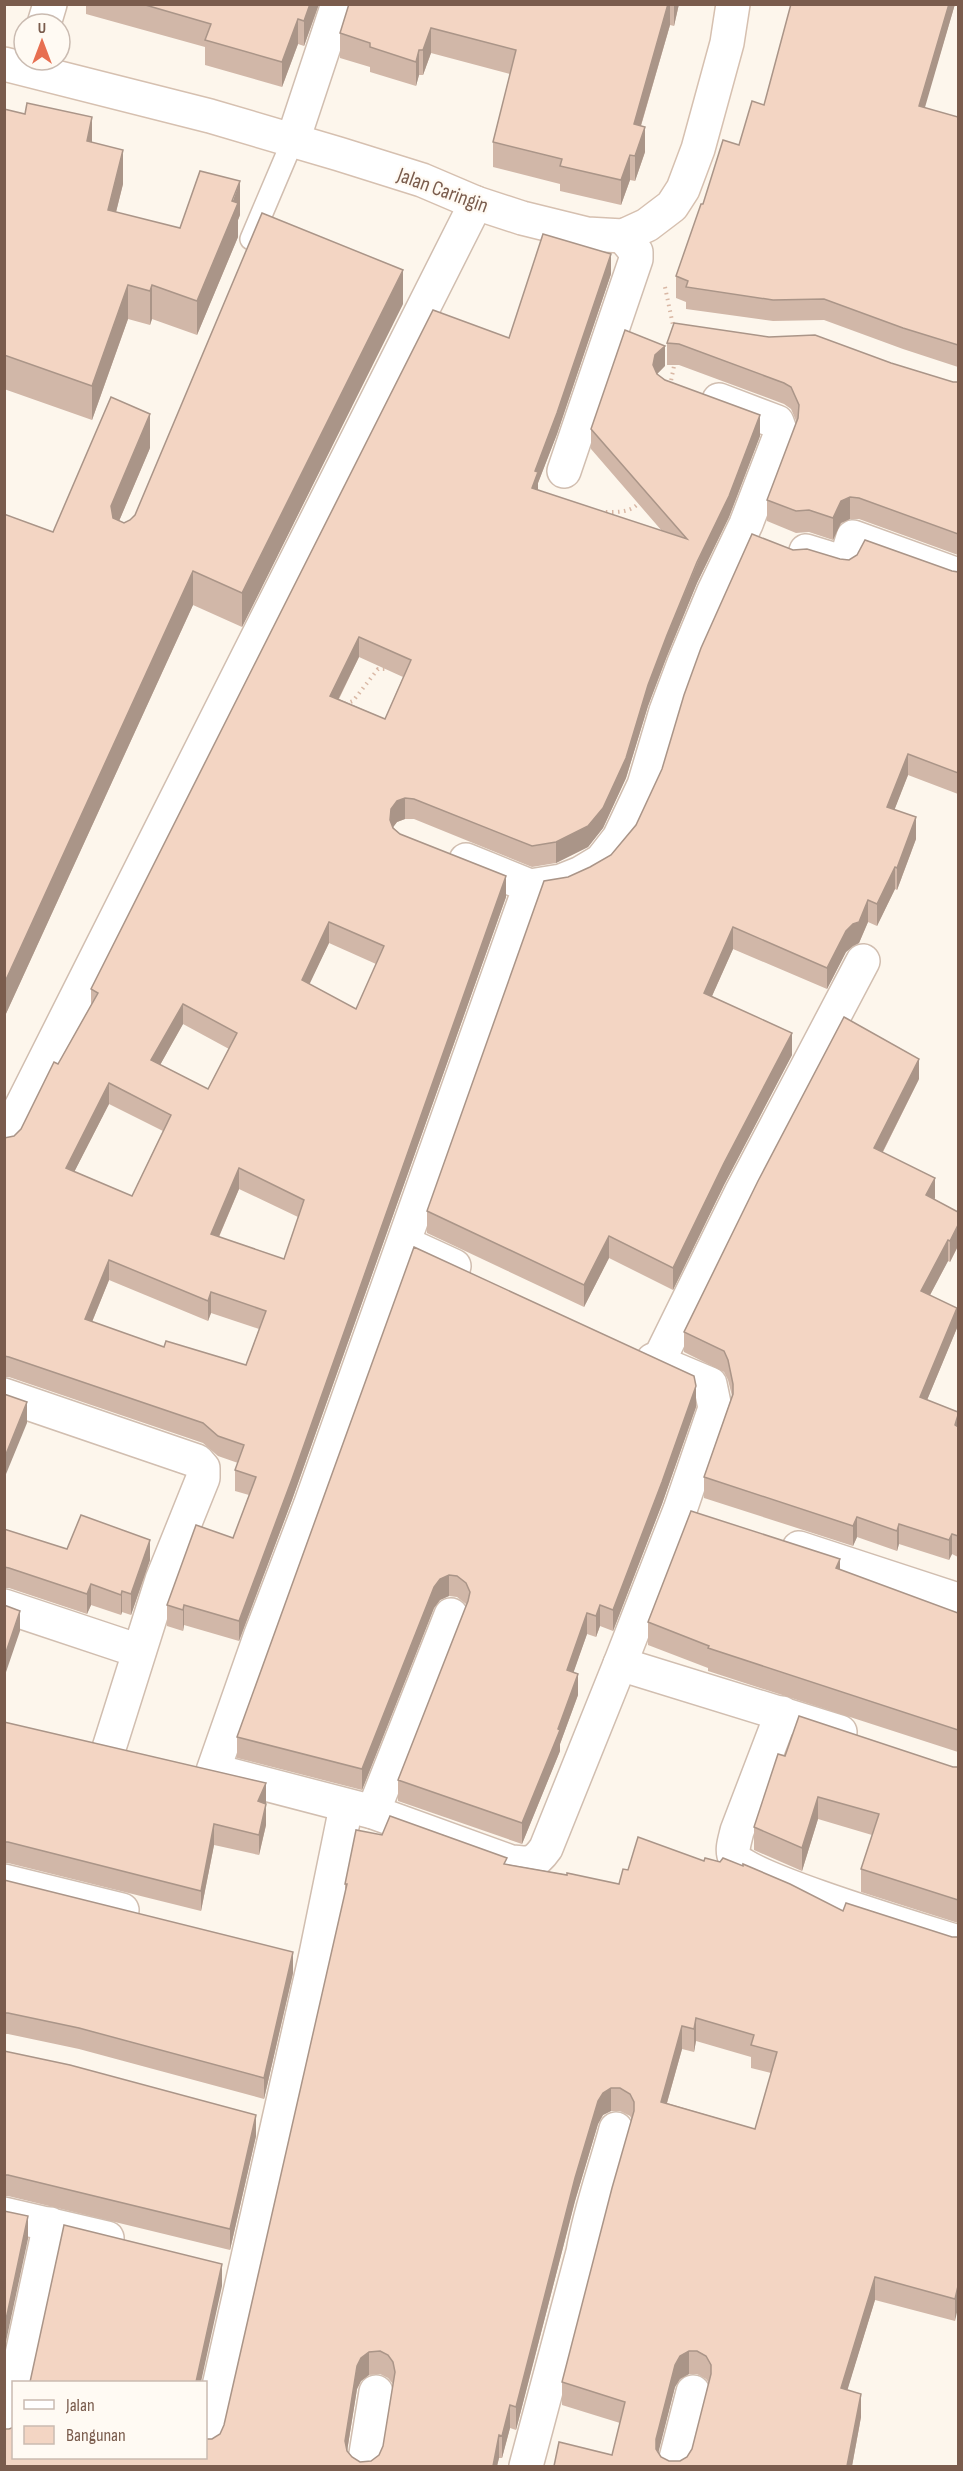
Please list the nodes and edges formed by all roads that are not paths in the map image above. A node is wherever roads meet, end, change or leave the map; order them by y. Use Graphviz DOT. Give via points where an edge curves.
graph roads {
  1 [pos="338,4"];
  2 [pos="733,4"];
  3 [pos="48,72"];
  4 [pos="293,140"];
  5 [pos="476,203"];
  6 [pos="624,236"];
  7 [pos="242,262"];
  8 [pos="680,392"];
  9 [pos="564,471"];
  10 [pos="764,541"];
  11 [pos="958,575"];
  12 [pos="441,850"];
  13 [pos="530,886"];
  14 [pos="862,961"];
  15 [pos="4,1141"];
  16 [pos="404,1243"];
  17 [pos="478,1278"];
  18 [pos="626,1347"];
  19 [pos="658,1362"];
  20 [pos="4,1395"];
  21 [pos="680,1510"];
  22 [pos="713,1521"];
  23 [pos="769,1539"];
  24 [pos="958,1600"];
  25 [pos="4,1606"];
  26 [pos="451,1615"];
  27 [pos="139,1651"];
  28 [pos="620,1664"];
  29 [pos="782,1713"];
  30 [pos="78,1741"];
  31 [pos="870,1742"];
  32 [pos="109,1748"];
  33 [pos="143,1756"];
  34 [pos="360,1810"];
  35 [pos="4,1881"];
  36 [pos="147,1916"];
  37 [pos="958,1942"];
  38 [pos="281,1950"];
  39 [pos="315,1959"];
  40 [pos="244,2113"];
  41 [pos="278,2122"];
  42 [pos="616,2129"];
  43 [pos="4,2214"];
  44 [pos="50,2224"];
  45 [pos="141,2247"];
  46 [pos="16,2381"];
  47 [pos="376,2392"];
  48 [pos="693,2392"];
  49 [pos="12,2400"];
  50 [pos="4,2434"];
  51 [pos="207,2437"];
  52 [pos="364,2466"];
  53 [pos="526,2466"];
  54 [pos="674,2466"];
  1 -- 4 [label="street"];
  2 -- 6 [label="street" via="727,43 683,189 672,206"];
  3 -- 4 [label="street, Jalan Caringin"];
  4 -- 5 [label="street, Jalan Caringin" via="422,180"];
  4 -- 7 [label="lane"];
  5 -- 6 [label="street, Jalan Caringin" via="587,234"];
  5 -- 15 [label="street"];
  6 -- 9 [label="street" via="636,252 636,259"];
  8 -- 10 [label="street" via="777,422 781,427"];
  10 -- 11 [label="street" via="800,554 803,550 845,563 853,537"];
  10 -- 13 [label="street" via="684,663 644,785 619,838 602,861 581,873"];
  12 -- 13 [label="street"];
  13 -- 16 [label="street"];
  14 -- 19 [label="street" via="741,1192"];
  16 -- 17 [label="street"];
  16 -- 34 [label="street" via="202,1768"];
  18 -- 19 [label="street"];
  19 -- 21 [label="street" via="710,1384 715,1399"];
  20 -- 27 [label="street" via="197,1461 204,1468 204,1478 162,1580"];
  21 -- 22 [label="street"];
  21 -- 28 [label="street"];
  23 -- 24 [label="street"];
  25 -- 27 [label="street"];
  26 -- 34 [label="street"];
  27 -- 32 [label="street"];
  28 -- 29 [label="street"];
  28 -- 34 [label="street" via="546,1848 537,1861 511,1863"];
  29 -- 31 [label="street"];
  29 -- 37 [label="street" via="737,1831 735,1860 749,1870 817,1897"];
  30 -- 32 [label="street"];
  32 -- 33 [label="street"];
  34 -- 39 [label="street"];
  35 -- 36 [label="street"];
  38 -- 39 [label="street"];
  39 -- 41 [label="street"];
  40 -- 41 [label="street"];
  41 -- 51 [label="street" via="231,2270"];
  42 -- 53 [label="street" via="588,2222"];
  43 -- 44 [label="street"];
  44 -- 45 [label="street"];
  44 -- 46 [label="street"];
  47 -- 52 [label="street"];
  48 -- 54 [label="street"];
  49 -- 50 [label="street"];
}
